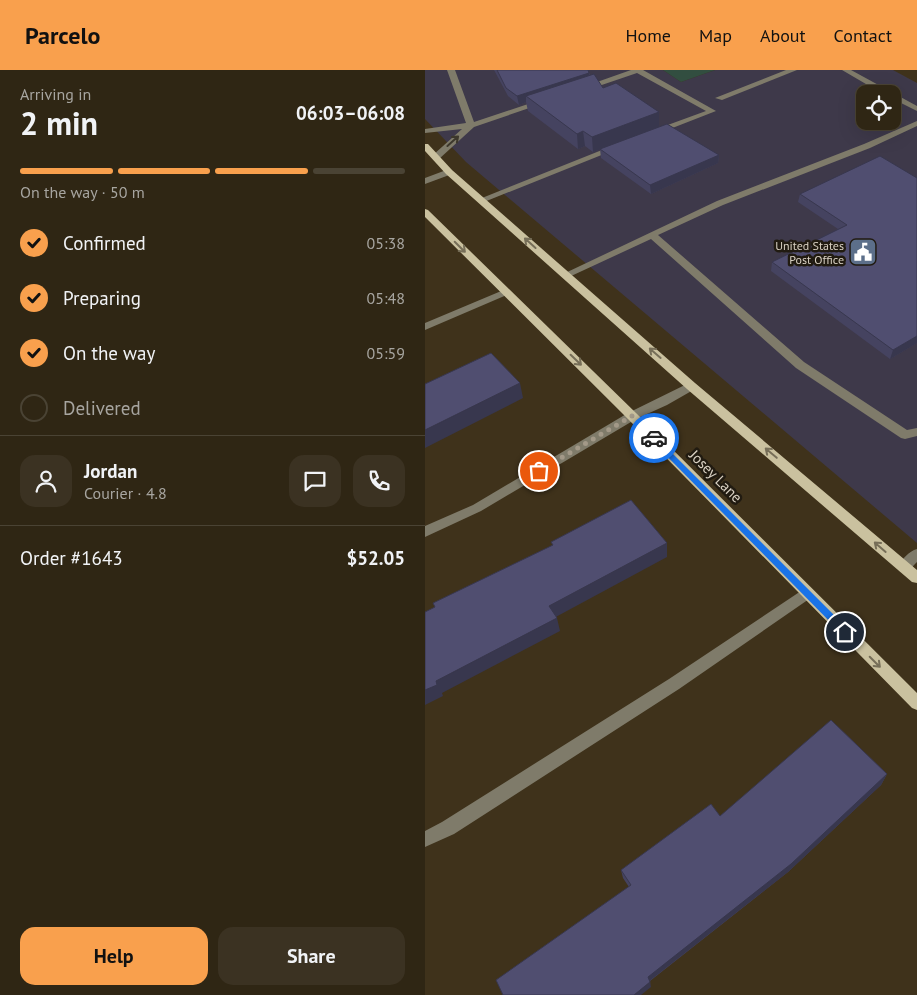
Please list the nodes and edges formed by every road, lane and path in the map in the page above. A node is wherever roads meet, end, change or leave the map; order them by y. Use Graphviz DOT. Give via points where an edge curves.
graph roads {
  1 [pos="451,70"];
  2 [pos="638,70"];
  3 [pos="793,70"];
  4 [pos="846,70"];
  5 [pos="873,85"];
  6 [pos="573,92"];
  7 [pos="555,98"];
  8 [pos="719,98"];
  9 [pos="901,100"];
  10 [pos="917,109"];
  11 [pos="917,122"];
  12 [pos="471,125"];
  13 [pos="425,131"];
  14 [pos="647,136"];
  15 [pos="425,146"];
  16 [pos="619,146"];
  17 [pos="435,157"];
  18 [pos="449,172"];
  19 [pos="425,181"];
  20 [pos="481,200"];
  21 [pos="425,212"];
  22 [pos="652,235"];
  23 [pos="566,275"];
  24 [pos="506,292"];
  25 [pos="425,327"];
  26 [pos="691,386"];
  27 [pos="632,416"];
  28 [pos="917,432"];
  29 [pos="425,532"];
  30 [pos="917,554"];
  31 [pos="904,567"];
  32 [pos="917,578"];
  33 [pos="807,592"];
  34 [pos="917,704"];
  35 [pos="425,839"];
  1 -- 12 [label="street"];
  2 -- 6 [label="street"];
  2 -- 14 [label="street" via="711,111"];
  3 -- 8 [label="street"];
  4 -- 5 [label="street"];
  7 -- 12 [label="street"];
  9 -- 10 [label="street"];
  11 -- 22 [label="street" via="867,146 720,203"];
  12 -- 13 [label="street"];
  17 -- 12 [label="street, one-way"];
  15 -- 17 [label="main road"];
  16 -- 20 [label="street"];
  17 -- 18 [label="main road"];
  18 -- 19 [label="street"];
  18 -- 20 [label="main road"];
  23 -- 20 [label="main road, one-way"];
  21 -- 24 [label="main road, Josey Lane, one-way"];
  22 -- 23 [label="street"];
  22 -- 28 [label="street" via="800,365 905,435"];
  26 -- 23 [label="main road, one-way"];
  24 -- 25 [label="street"];
  24 -- 27 [label="main road, Josey Lane, one-way"];
  26 -- 27 [label="street"];
  31 -- 26 [label="main road, one-way"];
  27 -- 29 [label="street" via="477,508"];
  27 -- 33 [label="main road, Josey Lane"];
  30 -- 31 [label="street"];
  31 -- 32 [label="main road"];
  33 -- 34 [label="main road, Josey Lane, one-way"];
  33 -- 35 [label="street" via="674,684 448,828"];
}
